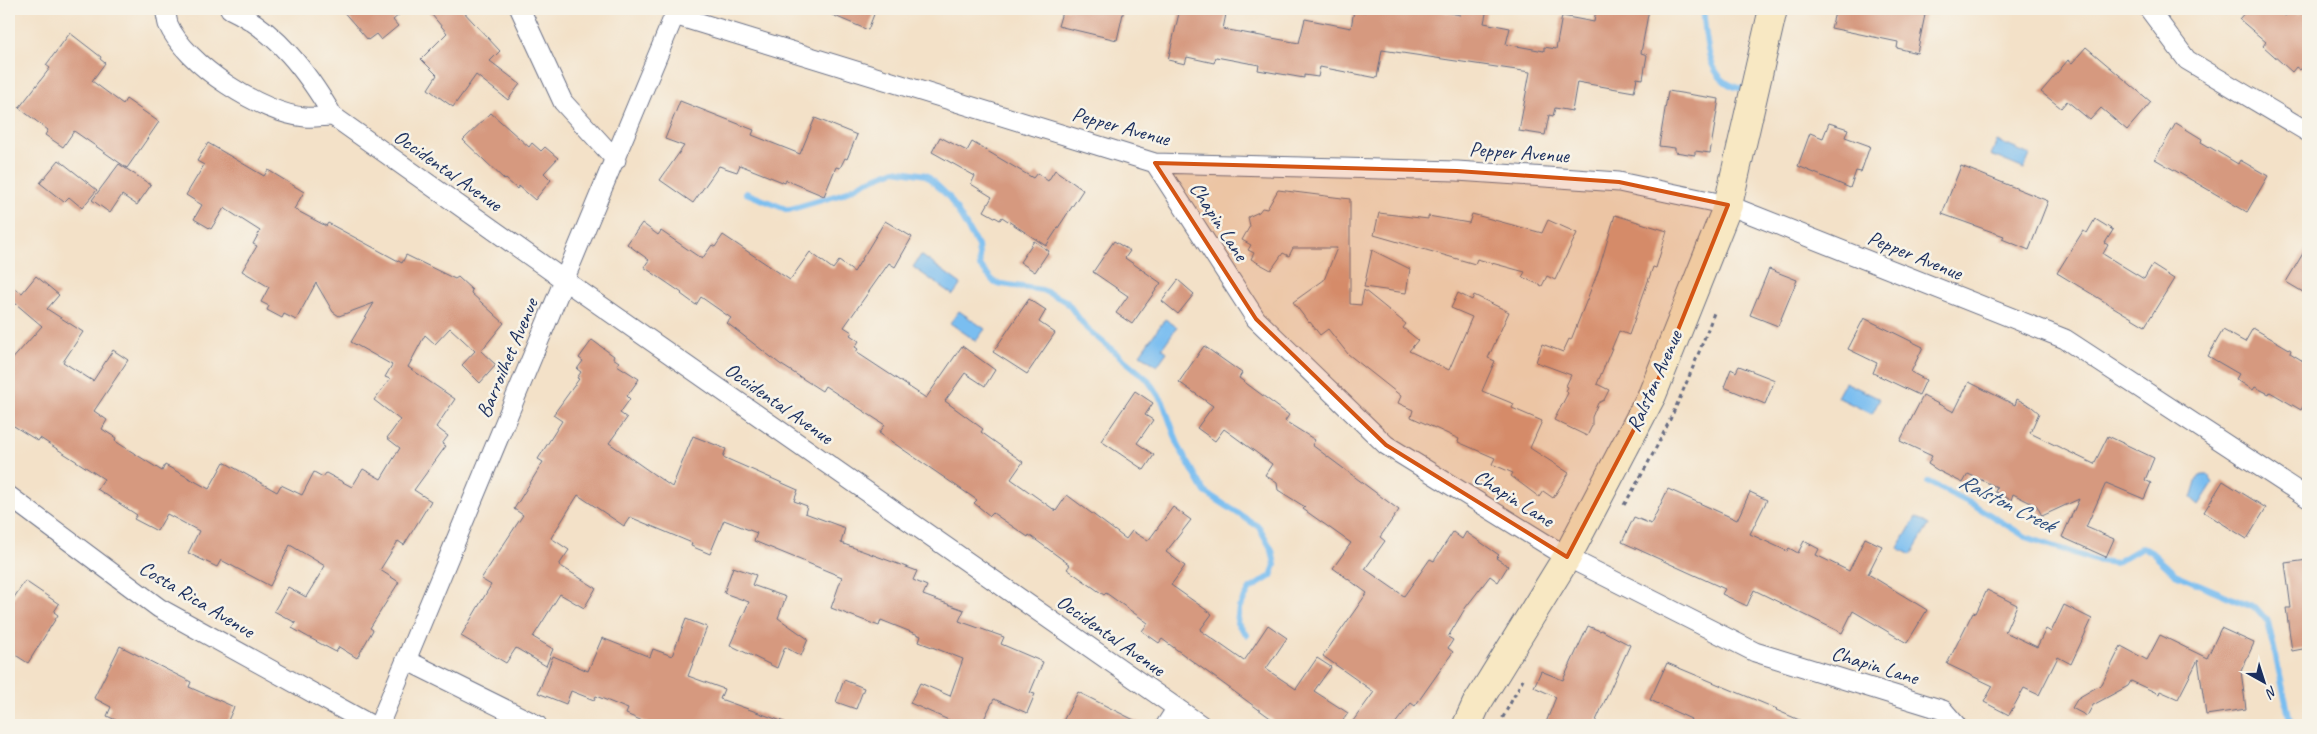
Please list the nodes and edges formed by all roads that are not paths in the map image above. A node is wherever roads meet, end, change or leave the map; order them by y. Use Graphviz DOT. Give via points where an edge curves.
graph roads {
  1 [pos="165,9"];
  2 [pos="230,9"];
  3 [pos="520,9"];
  4 [pos="1773,9"];
  5 [pos="2149,9"];
  6 [pos="676,12"];
  7 [pos="332,116"];
  8 [pos="2308,132"];
  9 [pos="616,160"];
  10 [pos="1155,163"];
  11 [pos="1728,205"];
  12 [pos="564,280"];
  13 [pos="9,496"];
  14 [pos="2308,498"];
  15 [pos="1567,557"];
  16 [pos="406,660"];
  17 [pos="1177,708"];
  18 [pos="371,725"];
  19 [pos="379,725"];
  20 [pos="538,725"];
  21 [pos="1166,725"];
  22 [pos="1201,725"];
  23 [pos="1467,725"];
  24 [pos="1956,725"];
  1 -- 7 [label="street" via="168,24 181,43 201,66 232,88 282,111 304,117"];
  2 -- 7 [label="street, Occidental Avenue" via="256,23 280,42"];
  3 -- 9 [label="street" via="563,102"];
  4 -- 11 [label="street, Ralston Avenue"];
  5 -- 8 [label="street" via="2187,60"];
  6 -- 9 [label="street, Barroilhet Avenue"];
  6 -- 10 [label="street, Pepper Avenue"];
  7 -- 12 [label="street, Occidental Avenue"];
  9 -- 12 [label="street, Barroilhet Avenue"];
  10 -- 11 [label="street, Pepper Avenue" via="1457,171 1610,181"];
  10 -- 15 [label="street, Chapin Lane" via="1256,319 1386,445"];
  11 -- 14 [label="street, Pepper Avenue" via="2065,339"];
  11 -- 15 [label="street, Ralston Avenue" via="1652,395"];
  12 -- 16 [label="street, Barroilhet Avenue"];
  12 -- 17 [label="street, Occidental Avenue"];
  13 -- 18 [label="street, Costa Rica Avenue" via="160,608"];
  15 -- 23 [label="street, Ralston Avenue"];
  15 -- 24 [label="street, Chapin Lane" via="1755,652 1943,710"];
  16 -- 19 [label="street, Barroilhet Avenue"];
  16 -- 20 [label="street"];
  17 -- 21 [label="street"];
  17 -- 22 [label="street, Occidental Avenue"];
}
